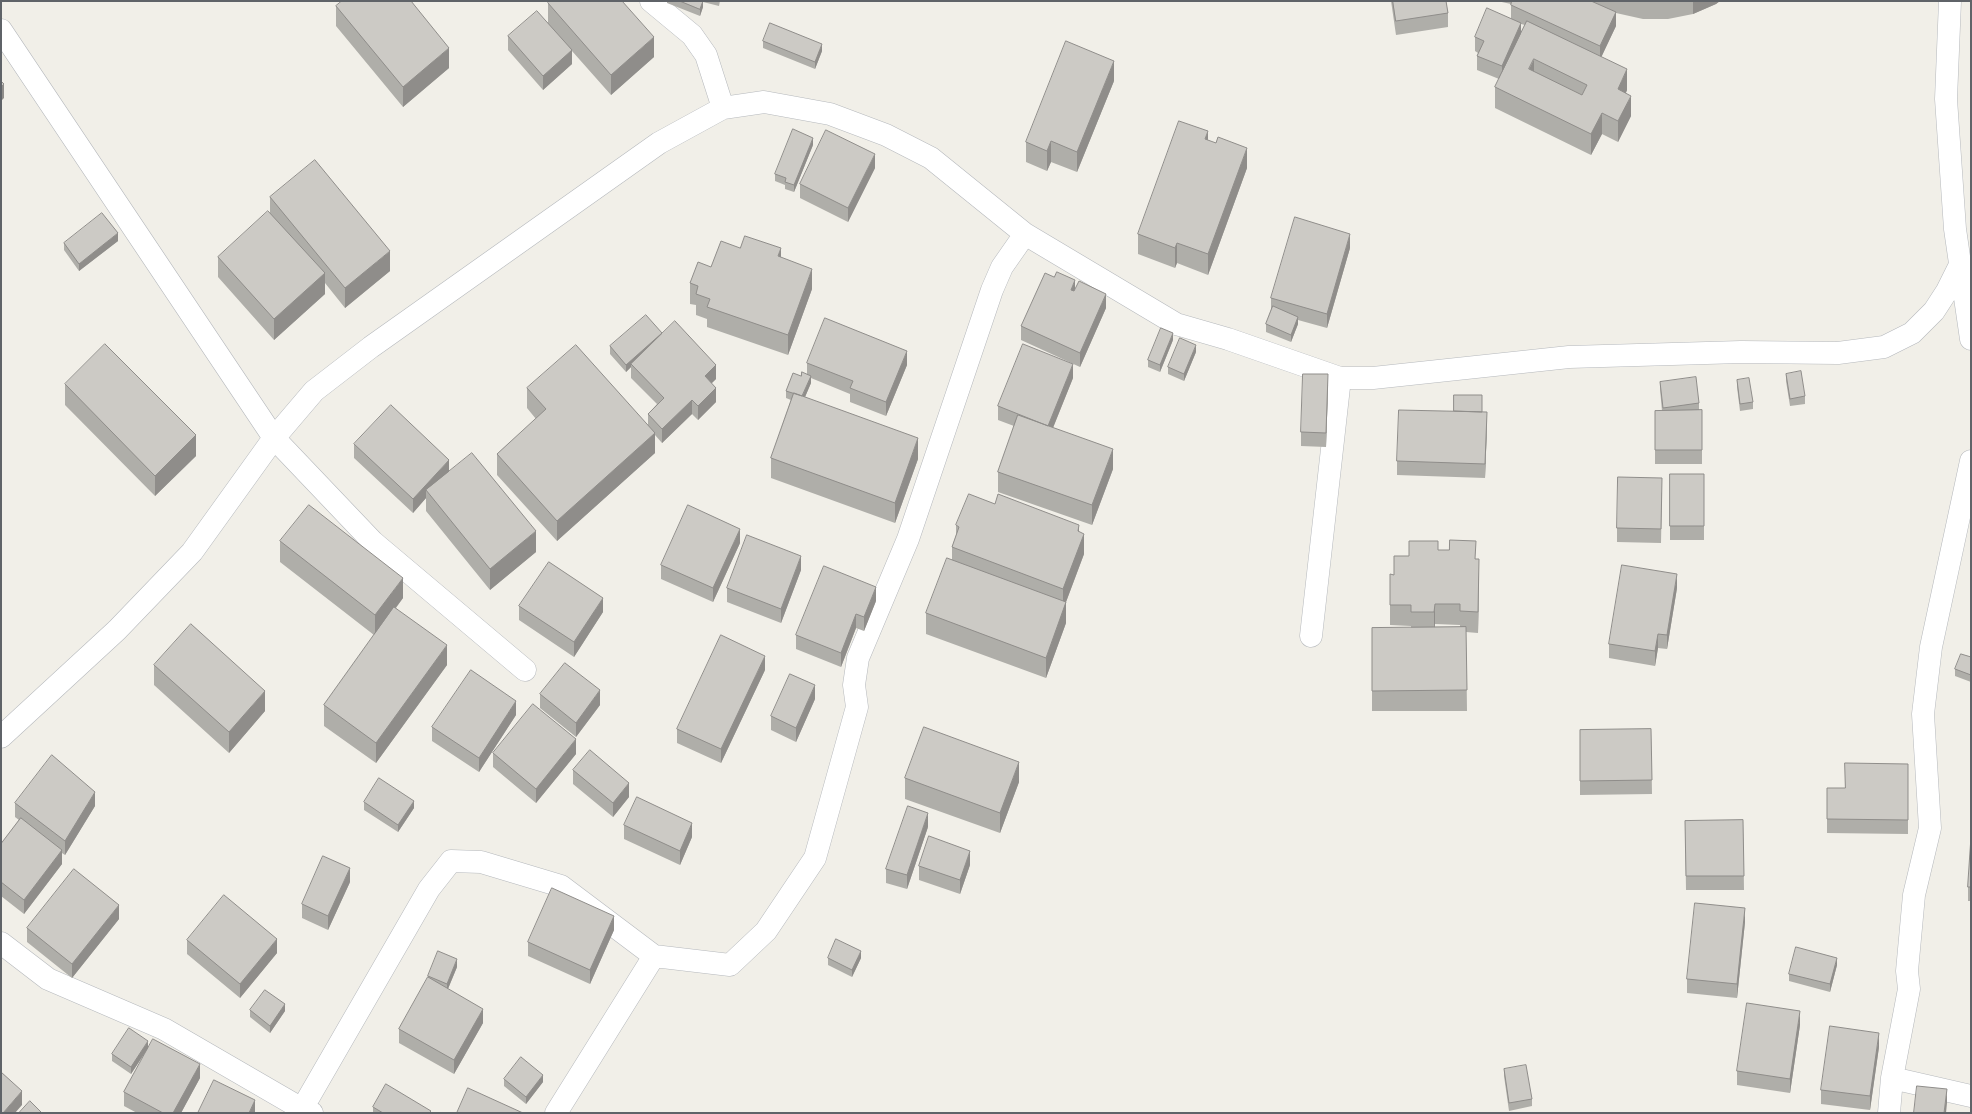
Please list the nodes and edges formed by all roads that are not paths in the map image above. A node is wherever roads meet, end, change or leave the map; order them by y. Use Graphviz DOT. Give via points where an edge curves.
graph roads {
  1 [pos="651,1"];
  2 [pos="1950,1"];
  3 [pos="1,30"];
  4 [pos="723,108"];
  5 [pos="1025,234"];
  6 [pos="1966,266"];
  7 [pos="1971,338"];
  8 [pos="1340,378"];
  9 [pos="274,438"];
  10 [pos="1971,461"];
  11 [pos="1311,636"];
  12 [pos="525,670"];
  13 [pos="1,737"];
  14 [pos="1,943"];
  15 [pos="654,956"];
  16 [pos="1892,1078"];
  17 [pos="1971,1096"];
  18 [pos="307,1111"];
  19 [pos="556,1113"];
  20 [pos="1889,1113"];
  1 -- 4 [label="street" via="692,35 706,55"];
  2 -- 6 [label="street" via="1946,99 1955,229"];
  3 -- 9 [label="street"];
  4 -- 5 [label="street" via="764,102 830,114 886,135 931,158"];
  4 -- 9 [label="street" via="659,143 372,347 314,391"];
  5 -- 8 [label="street" via="1176,324 1228,339"];
  5 -- 15 [label="street" via="1002,268 992,290 908,539 858,658 854,685 857,707 815,858 766,931 730,965"];
  6 -- 7 [label="street"];
  6 -- 8 [label="street" via="1934,311 1912,333 1884,347 1838,353 1741,352 1569,357 1373,378"];
  8 -- 11 [label="street"];
  9 -- 12 [label="street" via="373,542"];
  9 -- 13 [label="street" via="192,552 118,630"];
  10 -- 16 [label="street" via="1931,647 1923,714 1930,828 1914,894 1907,971 1909,989"];
  14 -- 18 [label="street" via="48,979 164,1029"];
  15 -- 18 [label="street" via="561,886 481,862 451,861 429,889"];
  15 -- 19 [label="street"];
  16 -- 17 [label="street"];
  16 -- 20 [label="street"];
}
